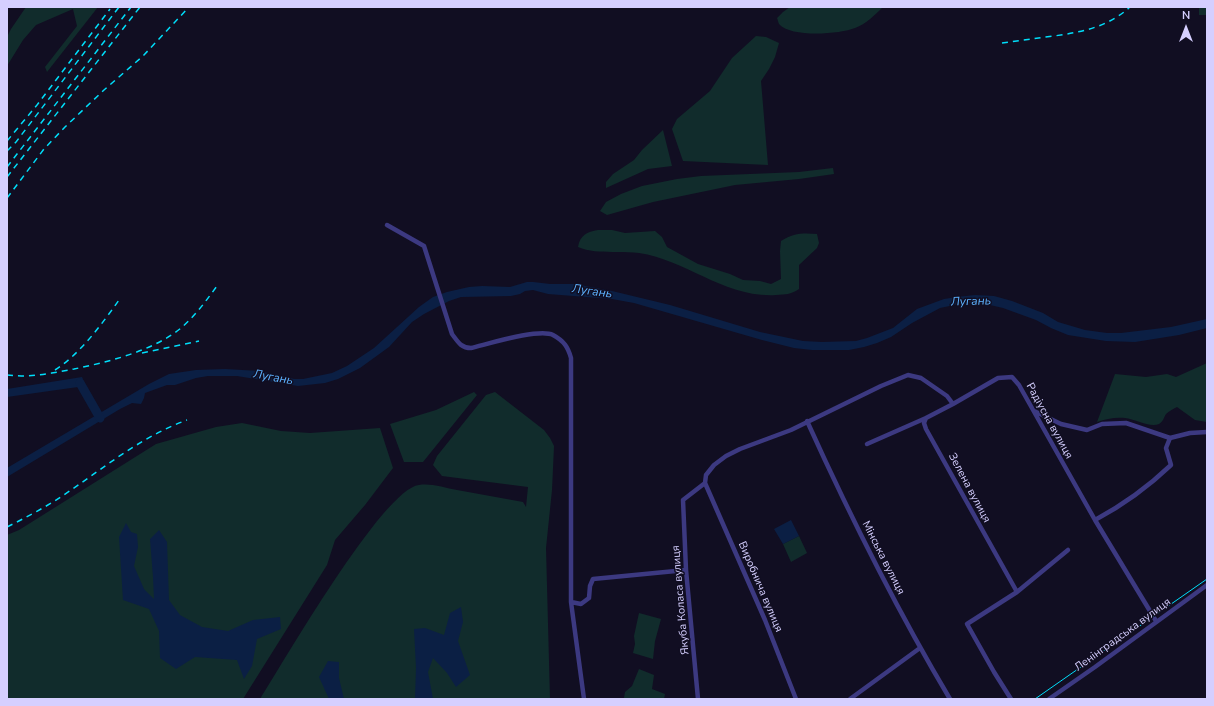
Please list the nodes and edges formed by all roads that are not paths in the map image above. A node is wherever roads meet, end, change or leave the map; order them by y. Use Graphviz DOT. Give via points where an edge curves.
graph roads {
  1 [pos="387,225"];
  2 [pos="953,404"];
  3 [pos="1034,411"];
  4 [pos="926,418"];
  5 [pos="807,421"];
  6 [pos="1207,432"];
  7 [pos="1170,438"];
  8 [pos="867,444"];
  9 [pos="706,483"];
  10 [pos="1095,520"];
  11 [pos="1068,550"];
  12 [pos="686,570"];
  13 [pos="1207,585"];
  14 [pos="1017,592"];
  15 [pos="571,602"];
  16 [pos="1156,621"];
  17 [pos="920,648"];
  18 [pos="584,699"];
  19 [pos="698,699"];
  20 [pos="796,699"];
  21 [pos="850,699"];
  22 [pos="950,699"];
  23 [pos="1011,699"];
  24 [pos="1049,699"];
  1 -- 15 [label="street" via="424,246 452,334 464,348 542,333 552,334 568,347 571,358"];
  2 -- 3 [label="street, Радіусна вулиця" via="998,378 1012,377"];
  2 -- 4 [label="street"];
  2 -- 5 [label="street" via="947,396 921,378 908,375"];
  3 -- 7 [label="street" via="1061,424 1086,430 1102,424 1126,423"];
  3 -- 10 [label="street, Радіусна вулиця"];
  4 -- 8 [label="street"];
  4 -- 14 [label="street, Зелена вулиця" via="926,429"];
  5 -- 9 [label="street" via="726,456 706,474"];
  5 -- 17 [label="street, Мінська вулиця" via="836,484"];
  6 -- 7 [label="street"];
  7 -- 10 [label="street" via="1166,448 1171,465 1138,493"];
  9 -- 12 [label="street, Якуба Коласа вулиця" via="683,500"];
  9 -- 20 [label="street, Виробнича вулиця"];
  10 -- 16 [label="street, Радіусна вулиця"];
  11 -- 14 [label="street"];
  12 -- 15 [label="street" via="593,579 589,598 581,604"];
  12 -- 19 [label="street, Якуба Коласа вулиця"];
  13 -- 16 [label="street, Ленінградська вулиця"];
  14 -- 23 [label="street" via="967,624"];
  15 -- 18 [label="street"];
  16 -- 24 [label="street, Ленінградська вулиця"];
  17 -- 21 [label="street"];
  17 -- 22 [label="street, Мінська вулиця"];
}
